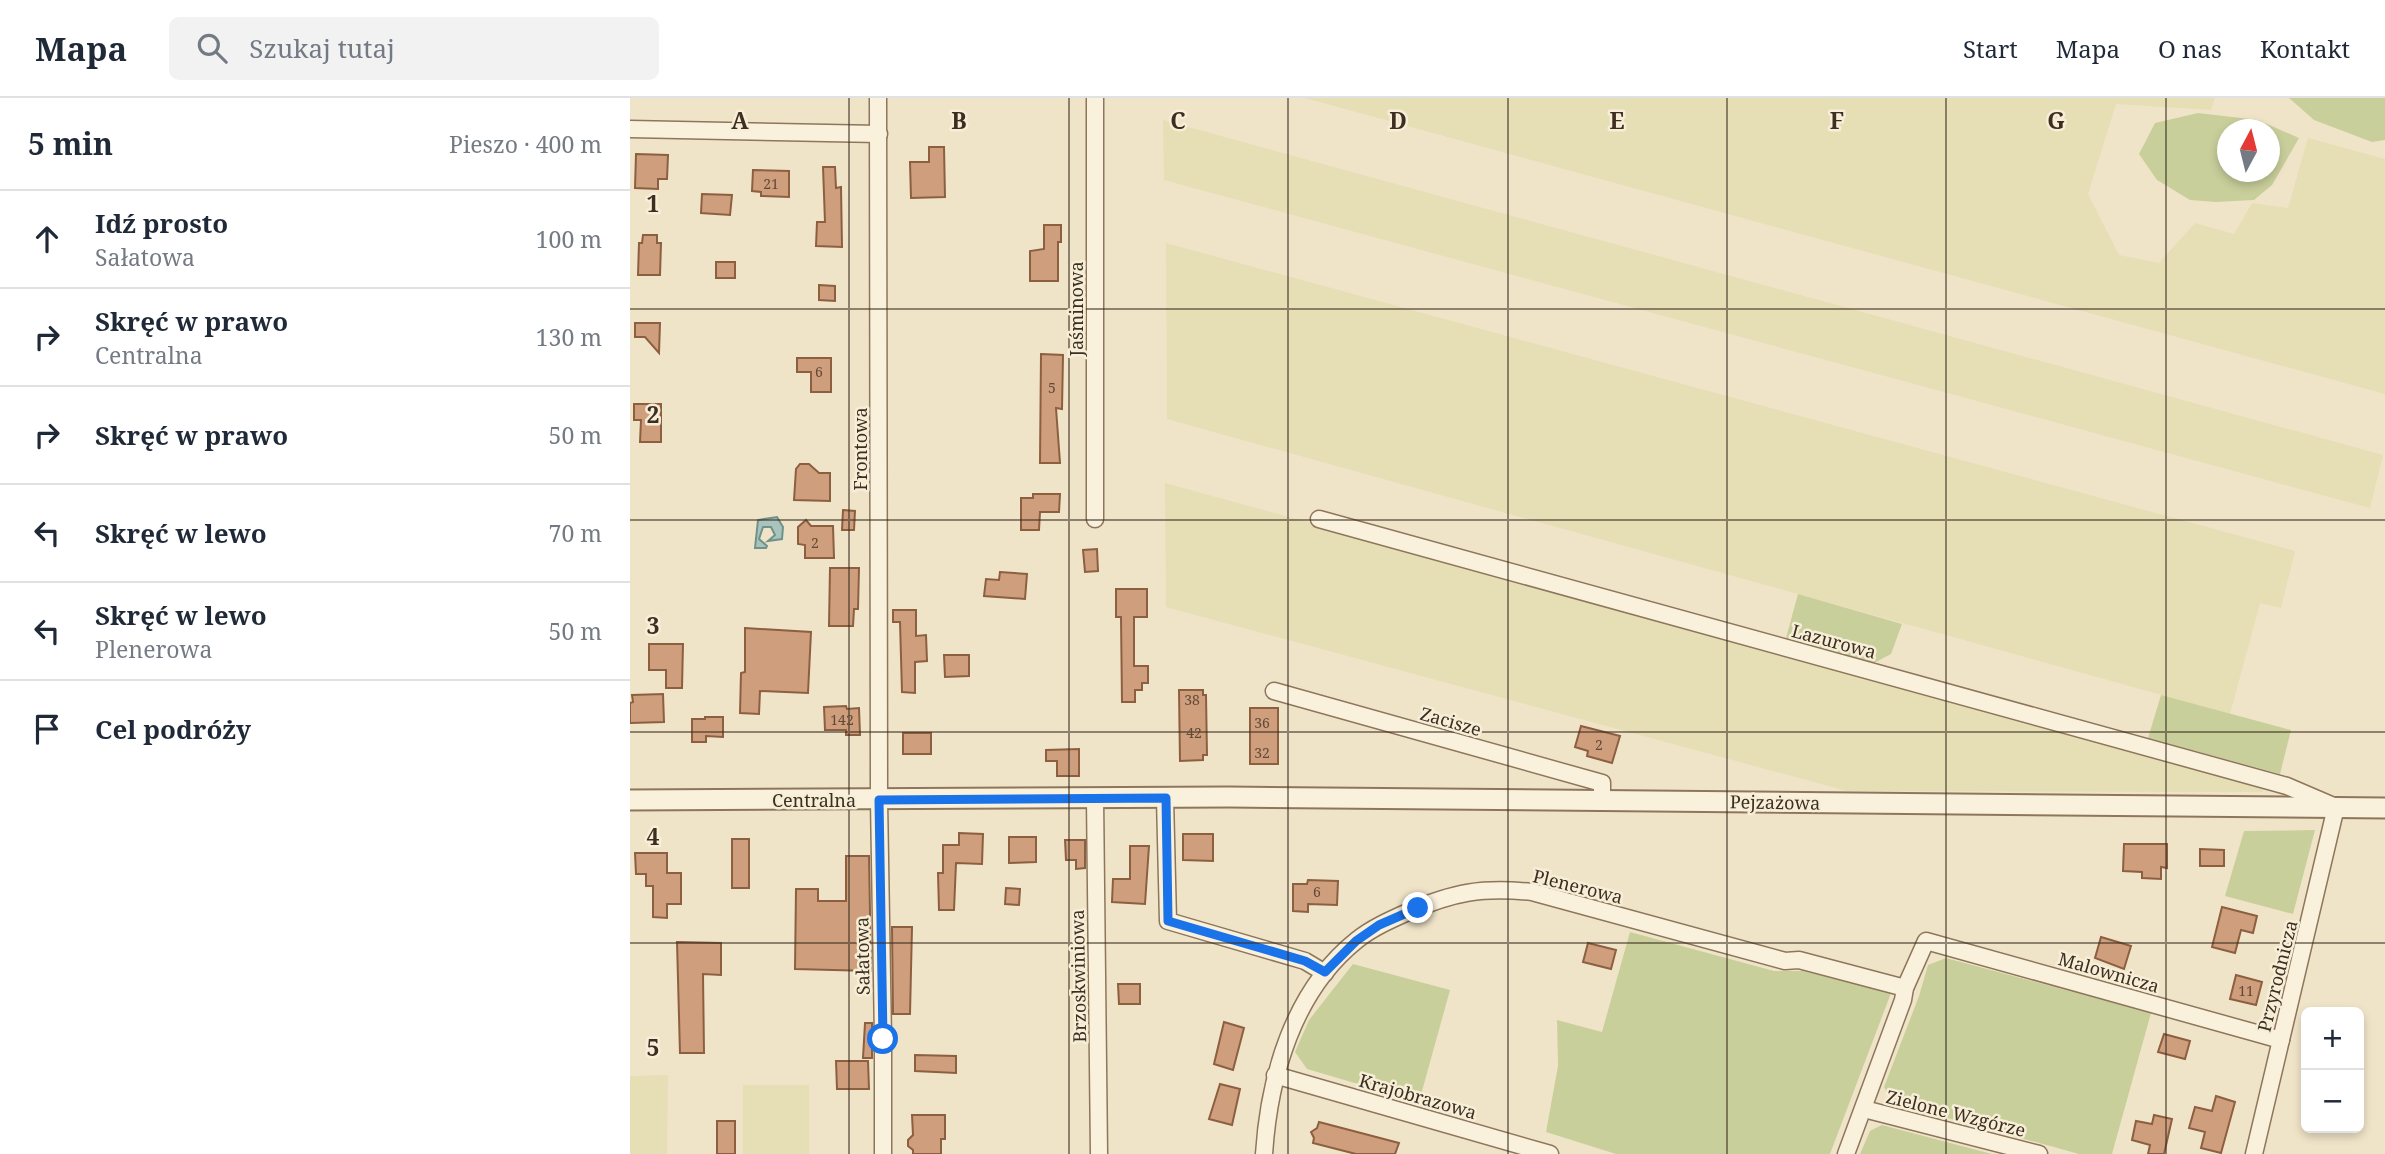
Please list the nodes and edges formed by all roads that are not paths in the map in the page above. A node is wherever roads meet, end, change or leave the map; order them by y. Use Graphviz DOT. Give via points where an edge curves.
graph roads {
  1 [pos="878,98"];
  2 [pos="1095,98"];
  3 [pos="630,129"];
  4 [pos="879,134"];
  5 [pos="1095,519"];
  6 [pos="1319,519"];
  7 [pos="1274,691"];
  8 [pos="1095,798"];
  9 [pos="1166,798"];
  10 [pos="630,800"];
  11 [pos="879,800"];
  12 [pos="1602,800"];
  13 [pos="2336,807"];
  14 [pos="2385,808"];
  15 [pos="1325,972"];
  16 [pos="1905,988"];
  17 [pos="2281,1040"];
  18 [pos="1275,1075"];
  19 [pos="1864,1109"];
  20 [pos="883,1154"];
  21 [pos="1099,1154"];
  22 [pos="1264,1154"];
  23 [pos="1550,1154"];
  24 [pos="1846,1154"];
  25 [pos="2039,1154"];
  26 [pos="2254,1154"];
  1 -- 4 [label="street, Frontowa"];
  2 -- 5 [label="street, Jaśminowa"];
  3 -- 4 [label="street"];
  4 -- 11 [label="street, Frontowa"];
  6 -- 13 [label="street, Lazurowa" via="2287,786"];
  7 -- 12 [label="street, Zacisze" via="1602,783"];
  8 -- 9 [label="street, Centralna"];
  8 -- 11 [label="street, Centralna"];
  8 -- 21 [label="street, Brzoskwiniowa"];
  9 -- 12 [label="street, Pejzażowa"];
  9 -- 15 [label="street" via="1168,921 1305,961"];
  10 -- 11 [label="street, Centralna"];
  11 -- 20 [label="street, Sałatowa"];
  12 -- 13 [label="street, Pejzażowa"];
  13 -- 14 [label="street, Pejzażowa"];
  13 -- 17 [label="street, Przyrodnicza"];
  15 -- 16 [label="street, Plenerowa" via="1379,925 1450,896 1500,889 1532,892 1785,961 1799,960"];
  15 -- 18 [label="street, Plenerowa" via="1296,1018"];
  16 -- 17 [label="street, Malownicza" via="1926,940"];
  16 -- 19 [label="street"];
  17 -- 26 [label="street, Przyrodnicza"];
  18 -- 22 [label="street, Plenerowa"];
  18 -- 23 [label="street, Krajobrazowa"];
  19 -- 24 [label="street"];
  19 -- 25 [label="street, Zielone Wzgórze"];
}
